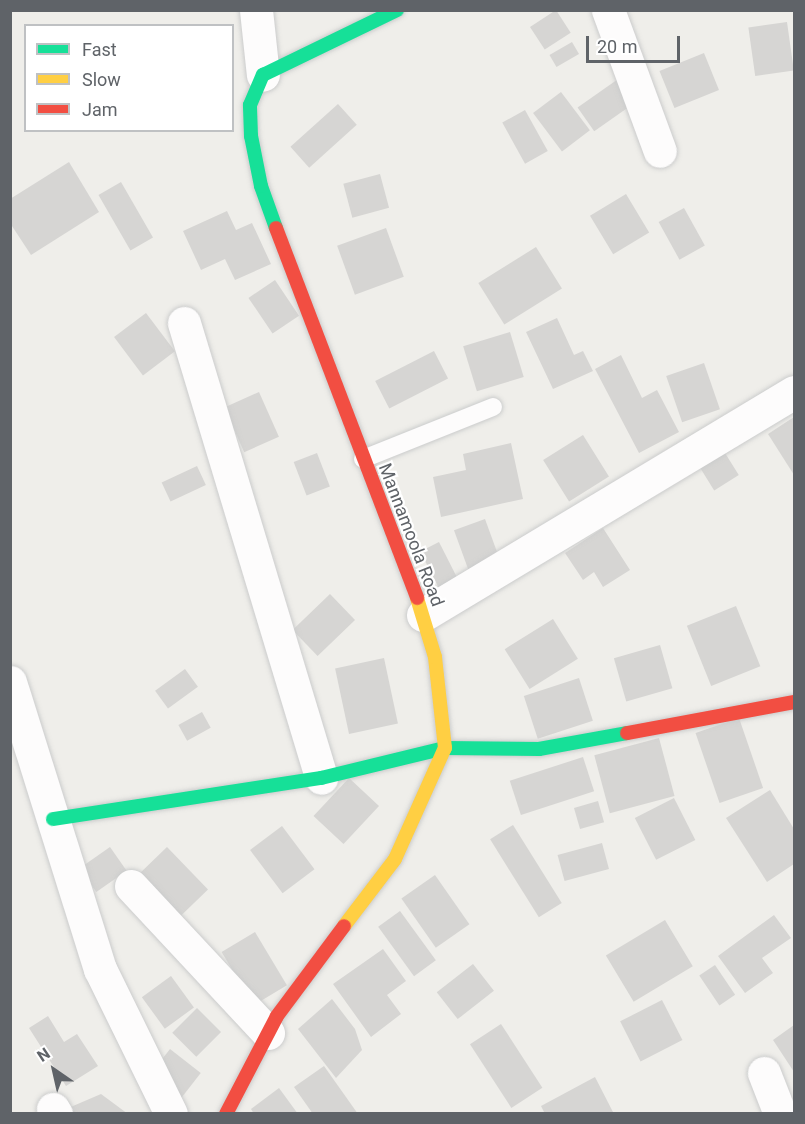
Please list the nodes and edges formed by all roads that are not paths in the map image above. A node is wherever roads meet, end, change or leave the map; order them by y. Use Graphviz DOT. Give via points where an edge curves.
graph roads {
  1 [pos="256,10"];
  2 [pos="397,10"];
  3 [pos="608,10"];
  4 [pos="263,75"];
  5 [pos="660,151"];
  6 [pos="184,323"];
  7 [pos="795,392"];
  8 [pos="493,407"];
  9 [pos="363,459"];
  10 [pos="423,615"];
  11 [pos="10,682"];
  12 [pos="795,702"];
  13 [pos="445,748"];
  14 [pos="321,778"];
  15 [pos="53,819"];
  16 [pos="131,886"];
  17 [pos="268,1033"];
  18 [pos="764,1073"];
  19 [pos="171,1113"];
  20 [pos="226,1113"];
  21 [pos="780,1113"];
  1 -- 4 [label="street"];
  2 -- 4 [label="main road"];
  3 -- 5 [label="street"];
  4 -- 9 [label="main road, Mannamoola Road" via="250,105 251,136 261,186"];
  6 -- 14 [label="street"];
  7 -- 10 [label="street"];
  8 -- 9 [label="lane"];
  9 -- 10 [label="main road, Mannamoola Road"];
  10 -- 13 [label="main road, Mannamoola Road" via="435,657"];
  11 -- 15 [label="street"];
  12 -- 13 [label="main road" via="539,749"];
  13 -- 14 [label="main road"];
  13 -- 17 [label="main road" via="395,859"];
  14 -- 15 [label="main road"];
  15 -- 19 [label="street" via="100,969"];
  16 -- 17 [label="street"];
  17 -- 20 [label="main road"];
  18 -- 21 [label="street"];
}
